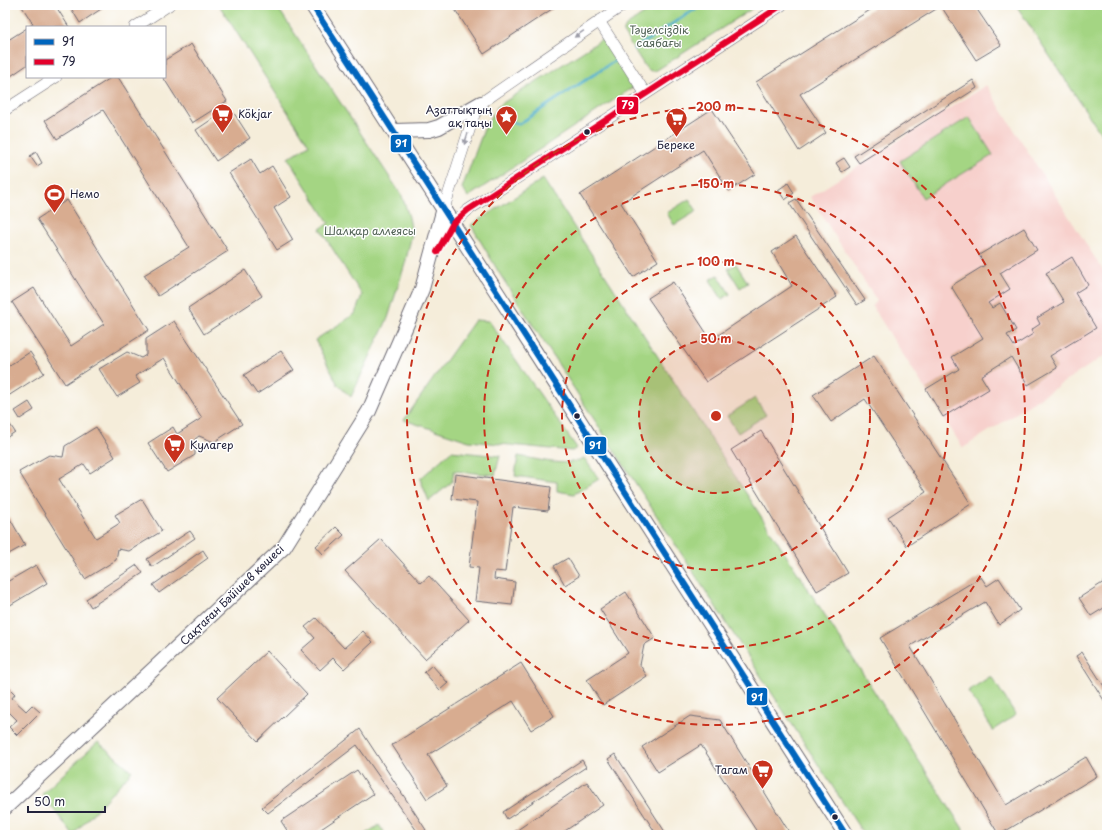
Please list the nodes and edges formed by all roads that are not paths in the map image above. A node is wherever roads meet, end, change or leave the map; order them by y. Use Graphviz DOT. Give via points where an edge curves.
graph roads {
  1 [pos="169,5"];
  2 [pos="312,5"];
  3 [pos="623,5"];
  4 [pos="782,5"];
  5 [pos="599,21"];
  6 [pos="137,26"];
  7 [pos="54,78"];
  8 [pos="645,93"];
  9 [pos="480,104"];
  10 [pos="5,110"];
  11 [pos="394,131"];
  12 [pos="444,208"];
  13 [pos="453,223"];
  14 [pos="428,271"];
  15 [pos="5,808"];
  16 [pos="846,835"];
  1 -- 6 [label="street"];
  2 -- 11 [label="main road"];
  3 -- 5 [label="street"];
  4 -- 8 [label="street"];
  5 -- 8 [label="street"];
  5 -- 9 [label="street, one-way"];
  7 -- 10 [label="street"];
  8 -- 13 [label="street" via="468,210"];
  9 -- 11 [label="main road" via="439,127 429,130"];
  9 -- 12 [label="street, one-way" via="474,115"];
  11 -- 12 [label="main road"];
  12 -- 13 [label="main road"];
  12 -- 14 [label="main road, Сақтаған Бәйішев көшесі"];
  13 -- 14 [label="main road, Сақтаған Бәйішев көшесі"];
  13 -- 16 [label="main road"];
  14 -- 15 [label="main road, Сақтаған Бәйішев көшесі" via="412,315 365,419 284,547"];
}
